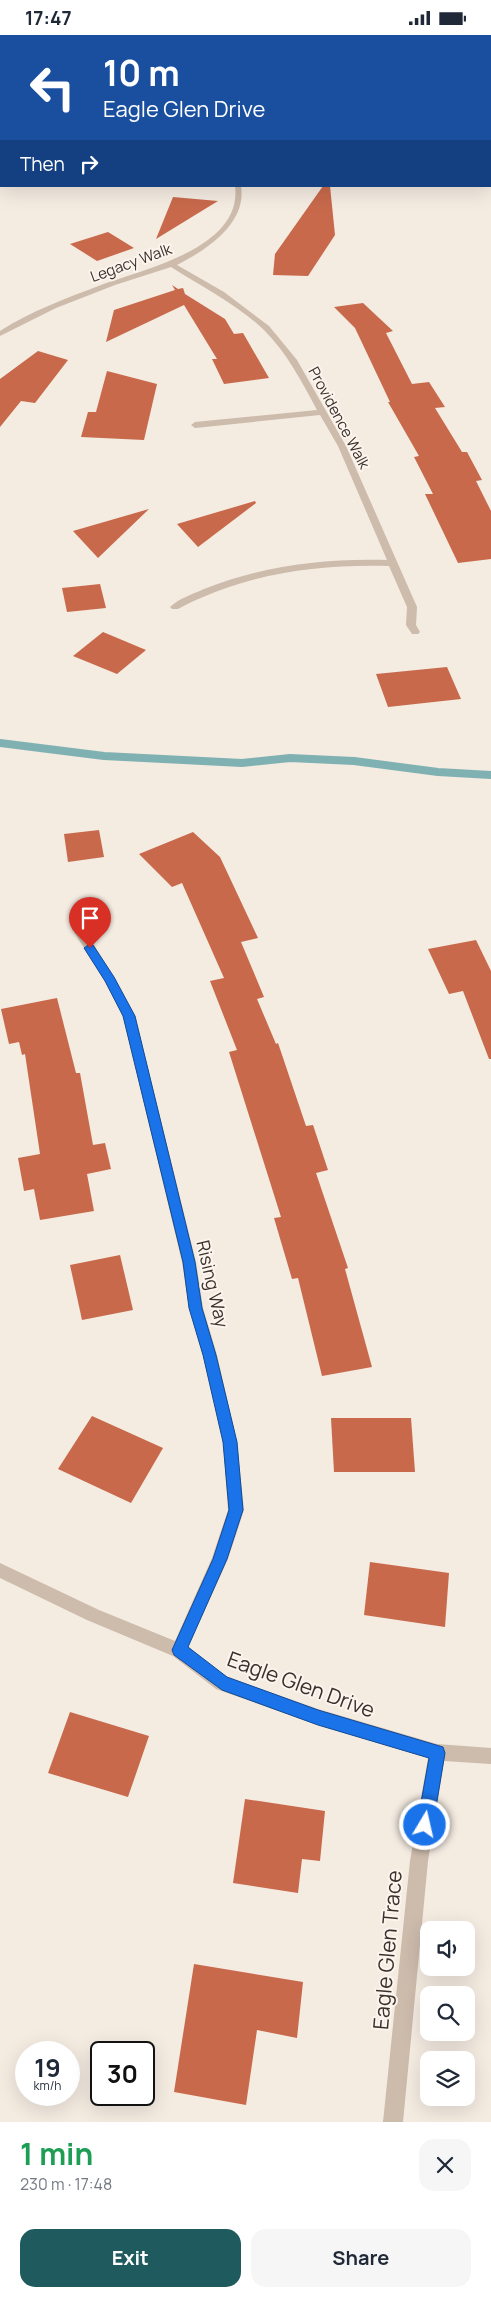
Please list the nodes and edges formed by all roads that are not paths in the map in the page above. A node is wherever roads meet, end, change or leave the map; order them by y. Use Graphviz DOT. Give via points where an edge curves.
graph roads {
  1 [pos="238,187"];
  2 [pos="172,265"];
  3 [pos="0,334"];
  4 [pos="323,411"];
  5 [pos="194,425"];
  6 [pos="393,563"];
  7 [pos="175,607"];
  8 [pos="415,632"];
  9 [pos="80,932"];
  10 [pos="0,1570"];
  11 [pos="179,1650"];
  12 [pos="437,1753"];
  13 [pos="491,1756"];
  14 [pos="393,2122"];
  1 -- 2 [label="street, Legacy Walk" via="240,201 235,217 194,252"];
  2 -- 3 [label="street, Legacy Walk" via="87,293 17,322"];
  2 -- 4 [label="street, Providence Walk" via="266,328 294,362"];
  4 -- 5 [label="street"];
  4 -- 6 [label="street, Providence Walk"];
  6 -- 7 [label="street" via="366,561 312,565 271,573 199,593"];
  6 -- 8 [label="street, Providence Walk" via="412,607 411,625"];
  9 -- 11 [label="street, Rising Way" via="129,1016 230,1442 236,1510 220,1559"];
  10 -- 11 [label="street, Eagle Glen Drive" via="93,1615"];
  11 -- 12 [label="street, Eagle Glen Drive" via="222,1683 318,1717"];
  12 -- 13 [label="street, Eagle Glen Drive"];
  12 -- 14 [label="street, Eagle Glen Trace" via="419,1861"];
}
